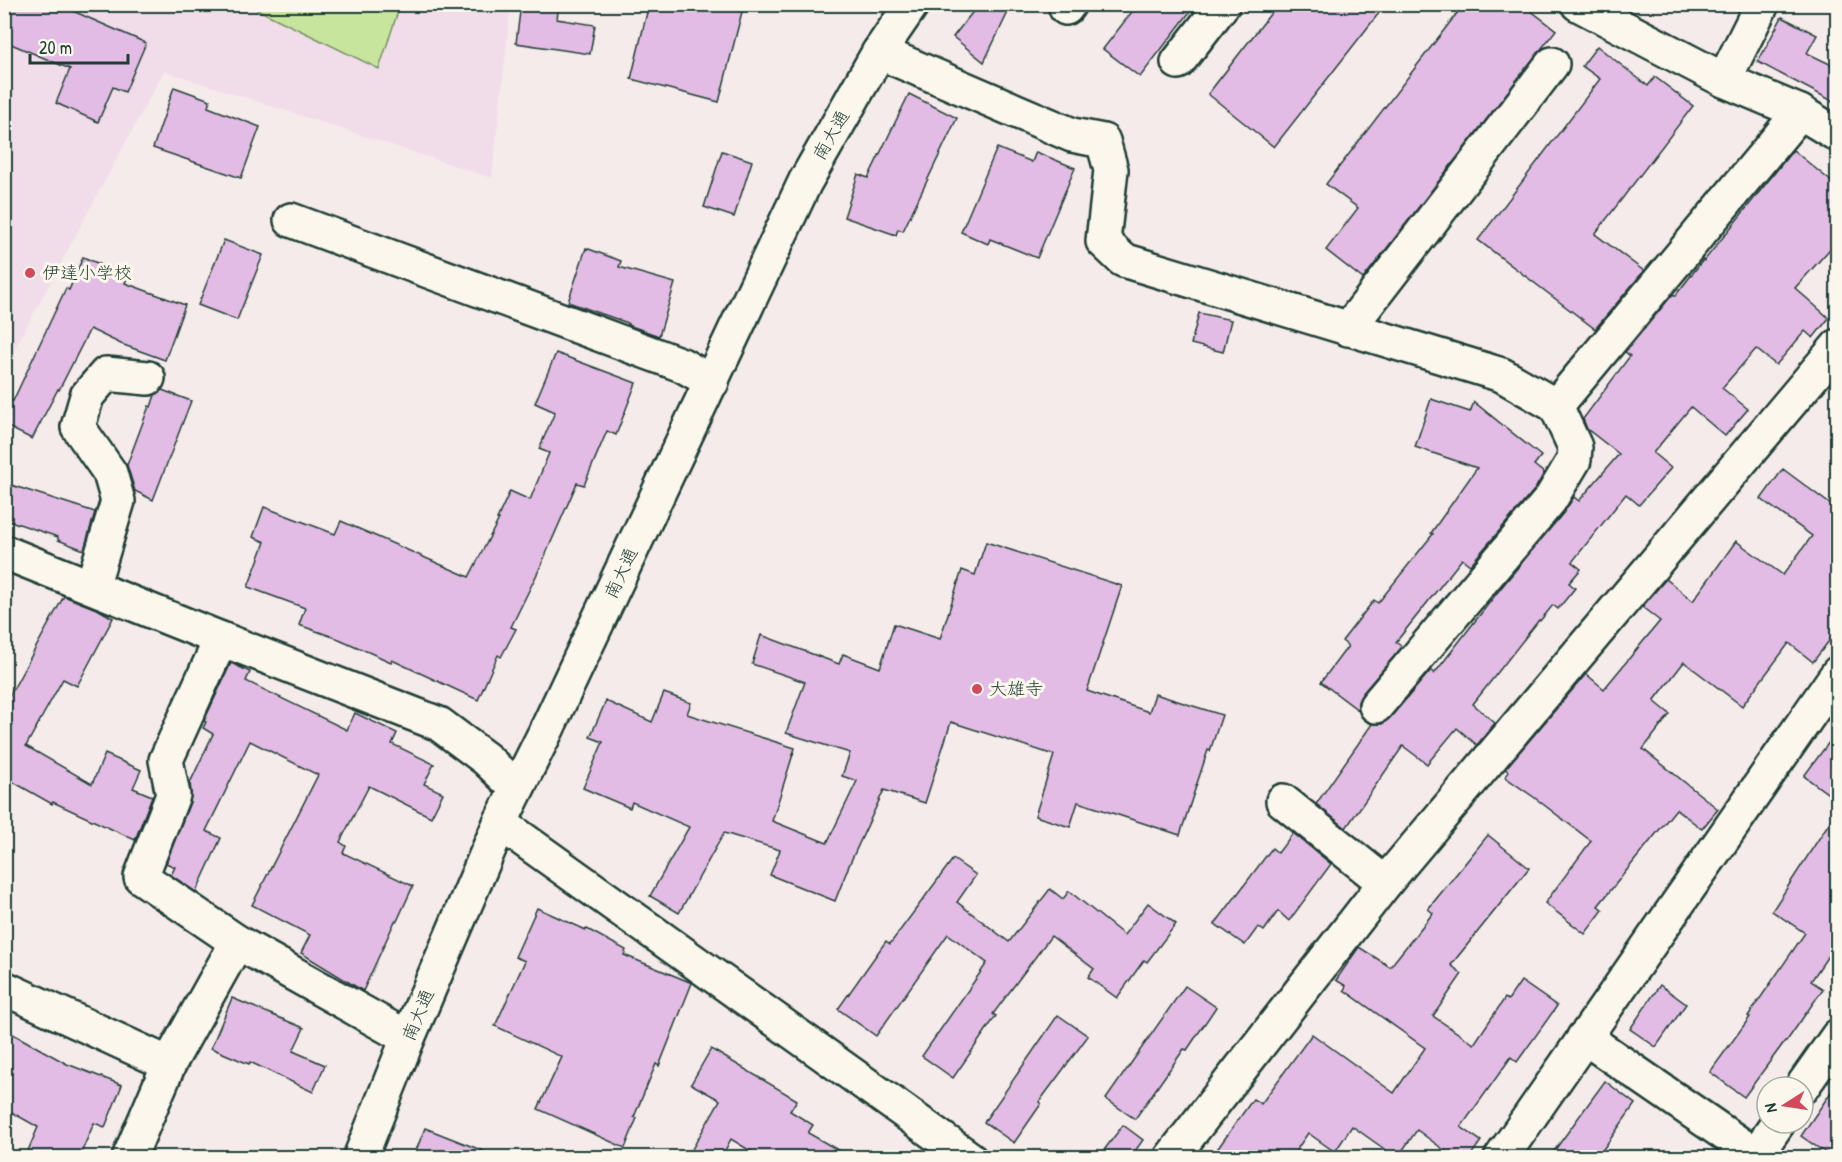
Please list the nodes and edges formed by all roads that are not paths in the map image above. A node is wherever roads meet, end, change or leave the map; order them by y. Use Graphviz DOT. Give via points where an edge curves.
graph roads {
  1 [pos="1223,4"];
  2 [pos="1578,4"];
  3 [pos="1762,4"];
  4 [pos="904,6"];
  5 [pos="879,51"];
  6 [pos="1178,62"];
  7 [pos="1552,64"];
  8 [pos="1724,80"];
  9 [pos="1800,112"];
  10 [pos="1838,135"];
  11 [pos="291,220"];
  12 [pos="1348,329"];
  13 [pos="1838,346"];
  14 [pos="148,378"];
  15 [pos="712,382"];
  16 [pos="1556,406"];
  17 [pos="4,552"];
  18 [pos="92,587"];
  19 [pos="221,639"];
  20 [pos="1838,674"];
  21 [pos="1376,706"];
  22 [pos="516,788"];
  23 [pos="1284,801"];
  24 [pos="500,823"];
  25 [pos="1385,883"];
  26 [pos="237,942"];
  27 [pos="4,988"];
  28 [pos="1838,1036"];
  29 [pos="1584,1037"];
  30 [pos="408,1038"];
  31 [pos="169,1064"];
  32 [pos="1810,1075"];
  33 [pos="1771,1135"];
  34 [pos="1758,1156"];
  35 [pos="129,1158"];
  36 [pos="360,1158"];
  37 [pos="969,1158"];
  38 [pos="1171,1158"];
  39 [pos="1502,1158"];
  1 -- 6 [label="street"];
  2 -- 8 [label="street"];
  3 -- 8 [label="street"];
  4 -- 5 [label="street, 南大通"];
  5 -- 12 [label="street" via="1072,135 1103,141 1111,170 1103,241 1123,260"];
  5 -- 15 [label="street, 南大通" via="805,182"];
  7 -- 12 [label="street"];
  8 -- 9 [label="street"];
  9 -- 10 [label="street"];
  9 -- 16 [label="street"];
  11 -- 15 [label="street" via="682,365"];
  12 -- 16 [label="street" via="1502,375"];
  13 -- 25 [label="street"];
  14 -- 18 [label="street" via="106,374 87,396 78,427 110,473 118,501"];
  15 -- 22 [label="street, 南大通"];
  16 -- 21 [label="street" via="1575,447 1574,460 1550,500"];
  17 -- 18 [label="street"];
  18 -- 19 [label="street"];
  19 -- 22 [label="street" via="439,723"];
  19 -- 26 [label="street" via="166,760 173,795 141,877"];
  20 -- 29 [label="street"];
  22 -- 24 [label="street, 南大通"];
  23 -- 25 [label="street"];
  24 -- 30 [label="street, 南大通"];
  24 -- 37 [label="street"];
  25 -- 38 [label="street"];
  26 -- 30 [label="street"];
  26 -- 31 [label="street"];
  27 -- 31 [label="street"];
  28 -- 32 [label="street"];
  29 -- 34 [label="street"];
  29 -- 39 [label="street"];
  30 -- 36 [label="street, 南大通"];
  31 -- 35 [label="street"];
  33 -- 34 [label="street"];
}
